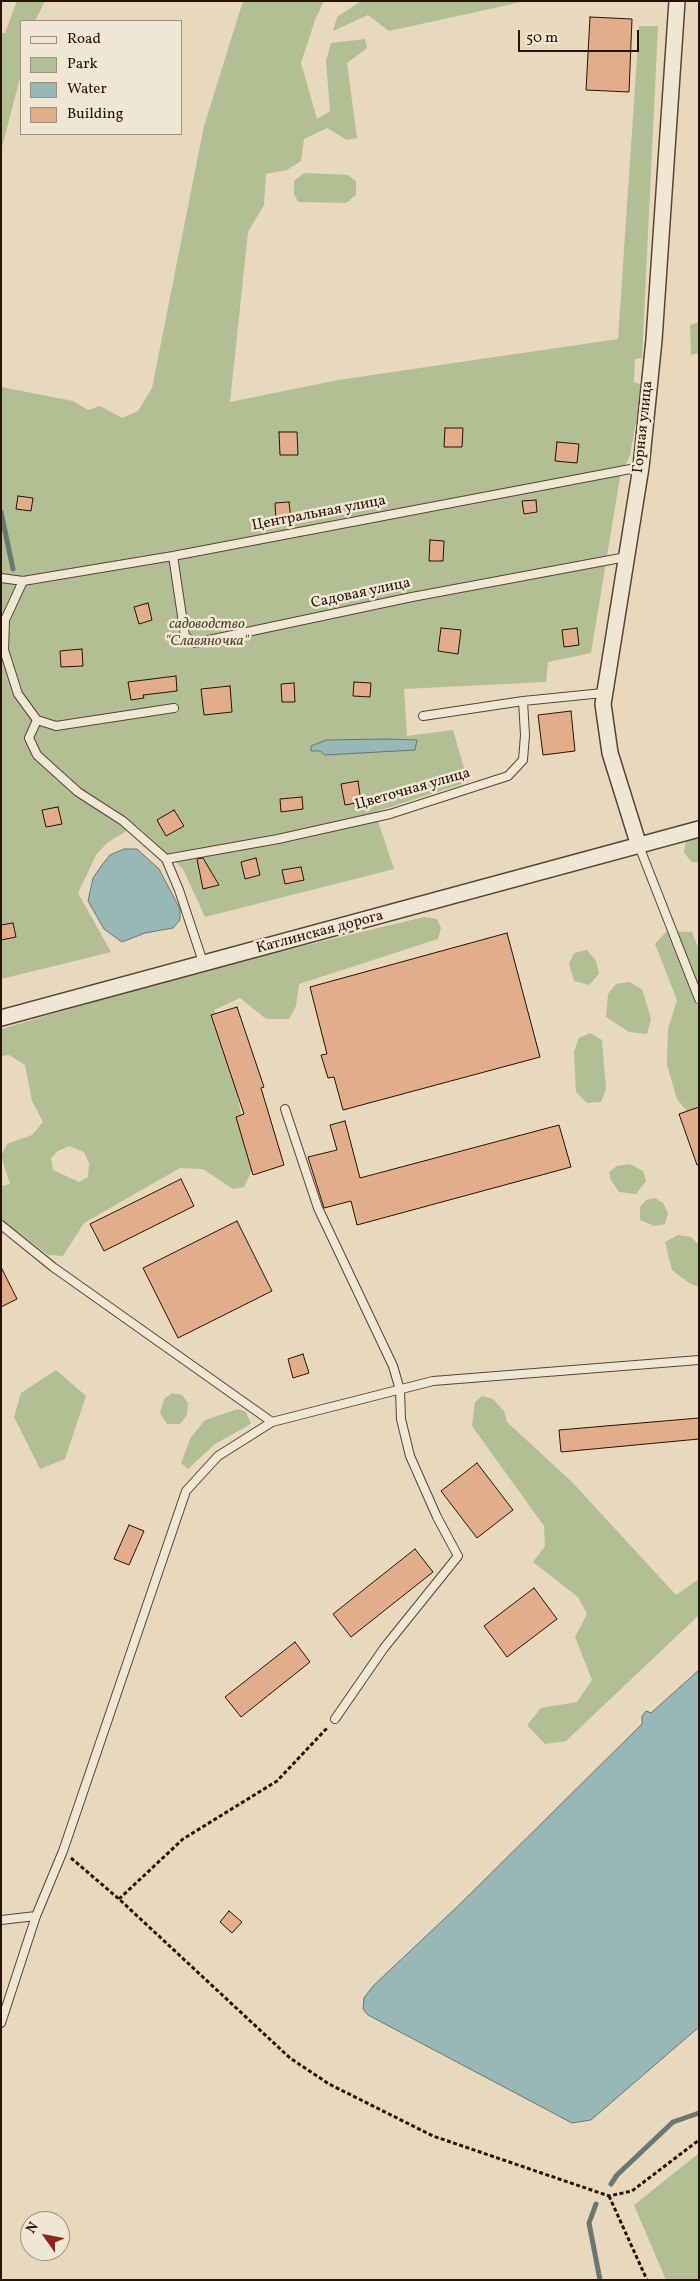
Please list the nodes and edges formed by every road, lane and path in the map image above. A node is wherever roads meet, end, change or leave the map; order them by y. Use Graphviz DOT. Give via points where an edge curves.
graph roads {
  1 [pos="677,1"];
  2 [pos="641,467"];
  3 [pos="173,556"];
  4 [pos="626,557"];
  5 [pos="1,578"];
  6 [pos="23,581"];
  7 [pos="603,693"];
  8 [pos="523,701"];
  9 [pos="174,708"];
  10 [pos="424,716"];
  11 [pos="37,720"];
  12 [pos="699,829"];
  13 [pos="639,846"];
  14 [pos="166,859"];
  15 [pos="204,965"];
  16 [pos="699,999"];
  17 [pos="1,1018"];
  18 [pos="286,1109"];
  19 [pos="1,1225"];
  20 [pos="699,1360"];
  21 [pos="400,1390"];
  22 [pos="272,1422"];
  23 [pos="336,1720"];
  24 [pos="63,1851"];
  25 [pos="118,1899"];
  26 [pos="36,1916"];
  27 [pos="1,1920"];
  28 [pos="1,2023"];
  29 [pos="699,2140"];
  30 [pos="609,2196"];
  31 [pos="647,2280"];
  1 -- 2 [label="street, Горная улица" via="654,340"];
  2 -- 3 [label="lane, Центральная улица"];
  2 -- 4 [label="street, Горная улица"];
  3 -- 4 [label="lane, Садовая улица" via="184,636 195,643 412,597"];
  3 -- 6 [label="lane, Центральная улица"];
  4 -- 7 [label="street, Горная улица"];
  5 -- 6 [label="lane, Центральная улица"];
  6 -- 11 [label="lane" via="5,620 4,650 18,694"];
  7 -- 8 [label="lane"];
  7 -- 13 [label="street, Горная улица" via="610,753"];
  8 -- 10 [label="lane"];
  8 -- 14 [label="lane, Цветочная улица" via="525,735 522,760 508,776 390,814"];
  9 -- 11 [label="lane" via="56,726"];
  11 -- 14 [label="lane" via="29,738 37,755 78,792 123,821"];
  12 -- 13 [label="street, Катлинская дорога"];
  13 -- 15 [label="street, Катлинская дорога"];
  13 -- 16 [label="lane"];
  14 -- 15 [label="lane"];
  15 -- 17 [label="street, Катлинская дорога"];
  18 -- 21 [label="lane" via="318,1208 393,1366"];
  19 -- 22 [label="lane" via="53,1267"];
  20 -- 21 [label="lane" via="432,1381"];
  21 -- 22 [label="lane"];
  21 -- 23 [label="lane" via="401,1419 410,1456 458,1556 384,1648"];
  22 -- 24 [label="lane" via="218,1456 186,1492"];
  23 -- 25 [label="path" via="278,1781 183,1840"];
  24 -- 25 [label="path"];
  24 -- 26 [label="lane"];
  25 -- 30 [label="path" via="290,2058 329,2084 433,2136"];
  26 -- 27 [label="lane"];
  26 -- 28 [label="lane"];
  29 -- 30 [label="path" via="632,2191"];
  30 -- 31 [label="path"];
}
